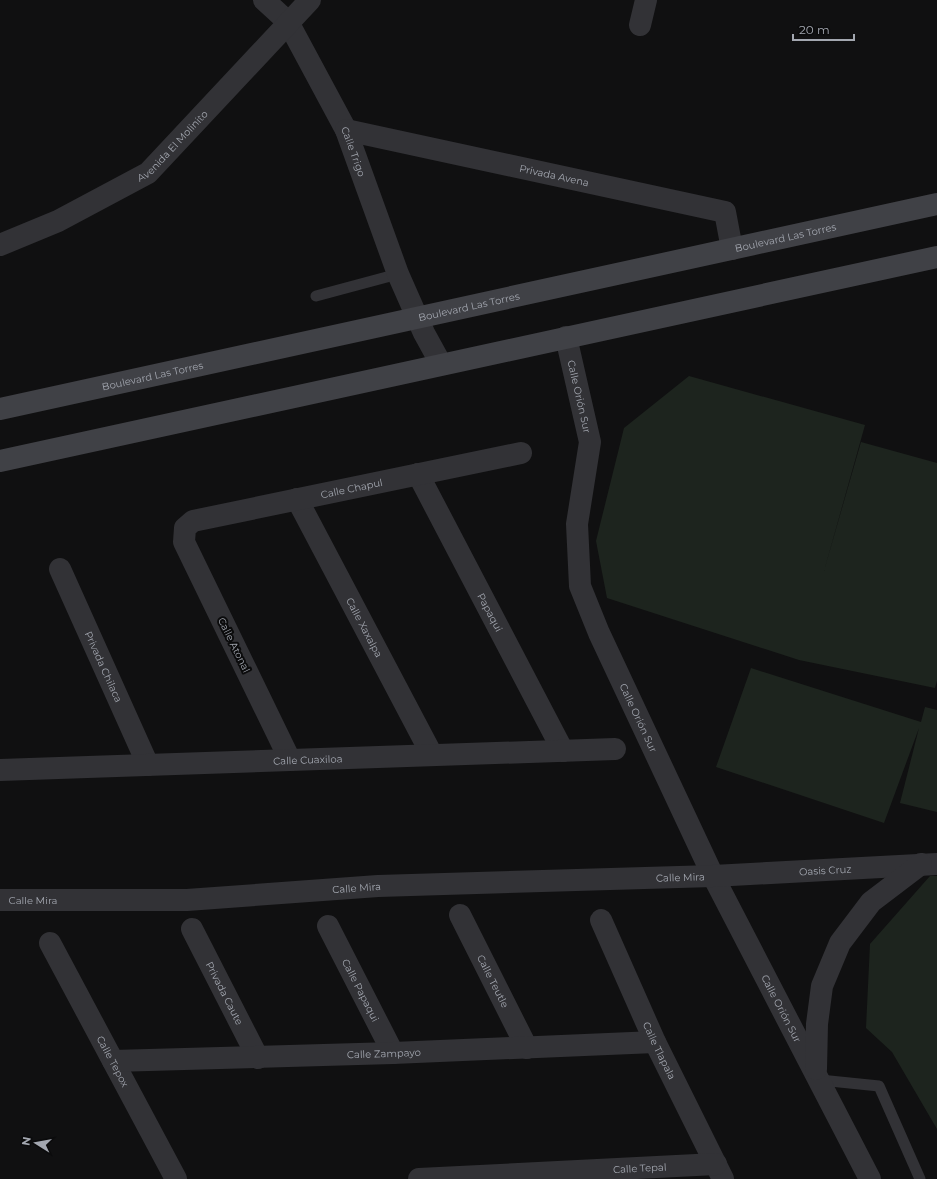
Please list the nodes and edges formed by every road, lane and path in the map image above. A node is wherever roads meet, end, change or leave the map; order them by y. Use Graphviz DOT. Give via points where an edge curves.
graph roads {
  1 [pos="264,0"];
  2 [pos="310,0"];
  3 [pos="646,0"];
  4 [pos="288,22"];
  5 [pos="640,25"];
  6 [pos="346,130"];
  7 [pos="937,204"];
  8 [pos="0,245"];
  9 [pos="732,249"];
  10 [pos="937,257"];
  11 [pos="398,274"];
  12 [pos="316,296"];
  13 [pos="417,318"];
  14 [pos="566,336"];
  15 [pos="441,364"];
  16 [pos="0,409"];
  17 [pos="521,454"];
  18 [pos="0,461"];
  19 [pos="418,474"];
  20 [pos="297,500"];
  21 [pos="185,528"];
  22 [pos="60,569"];
  23 [pos="616,749"];
  24 [pos="563,751"];
  25 [pos="432,755"];
  26 [pos="290,760"];
  27 [pos="148,765"];
  28 [pos="0,770"];
  29 [pos="929,864"];
  30 [pos="713,876"];
  31 [pos="0,900"];
  32 [pos="460,915"];
  33 [pos="601,920"];
  34 [pos="328,926"];
  35 [pos="192,929"];
  36 [pos="50,943"];
  37 [pos="655,1042"];
  38 [pos="527,1048"];
  39 [pos="393,1053"];
  40 [pos="258,1058"];
  41 [pos="113,1061"];
  42 [pos="818,1076"];
  43 [pos="720,1172"];
  44 [pos="176,1179"];
  45 [pos="419,1179"];
  46 [pos="870,1179"];
  47 [pos="920,1179"];
  1 -- 4 [label="street, Calle Trigo"];
  2 -- 4 [label="street, Avenida El Molinito"];
  3 -- 5 [label="street"];
  4 -- 6 [label="street, Calle Trigo"];
  4 -- 8 [label="street, Avenida El Molinito" via="148,173 58,221"];
  6 -- 9 [label="street, Privada Avena" via="725,212"];
  6 -- 11 [label="street, Calle Trigo"];
  7 -- 9 [label="main road, Boulevard Las Torres"];
  9 -- 13 [label="main road, Boulevard Las Torres"];
  10 -- 14 [label="main road"];
  11 -- 12 [label="lane"];
  11 -- 13 [label="street, Calle Trigo"];
  13 -- 15 [label="street, Calle Trigo"];
  13 -- 16 [label="main road, Boulevard Las Torres"];
  14 -- 15 [label="main road"];
  14 -- 30 [label="street, Calle Orión Sur" via="590,442 577,524 580,586 602,640"];
  15 -- 18 [label="main road"];
  17 -- 19 [label="street, Calle Chapul"];
  19 -- 20 [label="street, Calle Chapul"];
  19 -- 24 [label="street, Papaqui"];
  20 -- 21 [label="street, Calle Chapul" via="193,521"];
  20 -- 25 [label="street, Calle Xaxalpa"];
  21 -- 26 [label="street, Calle Atonal" via="184,542"];
  22 -- 27 [label="street, Privada Chilaca"];
  23 -- 24 [label="street, Calle Cuaxiloa"];
  24 -- 25 [label="street, Calle Cuaxiloa"];
  25 -- 26 [label="street, Calle Cuaxiloa"];
  26 -- 27 [label="street, Calle Cuaxiloa"];
  27 -- 28 [label="street, Calle Cuaxiloa"];
  29 -- 30 [label="street, Oasis Cruz"];
  29 -- 42 [label="street, Calle Orión Sur" via="871,902 840,943 822,986 817,1024"];
  30 -- 31 [label="street, Calle Mira" via="378,886 187,900"];
  30 -- 42 [label="street, Calle Orión Sur"];
  32 -- 38 [label="street, Calle Teutle"];
  33 -- 37 [label="street, Calle Tlapala"];
  34 -- 39 [label="street, Calle Papaqui"];
  35 -- 40 [label="street, Privada Caute"];
  36 -- 41 [label="street, Calle Tepox"];
  37 -- 38 [label="street, Calle Zampayo"];
  37 -- 43 [label="street, Calle Tlapala"];
  38 -- 39 [label="street, Calle Zampayo"];
  39 -- 40 [label="street, Calle Zampayo"];
  40 -- 41 [label="street, Calle Zampayo"];
  41 -- 44 [label="street, Calle Tepox"];
  42 -- 46 [label="street, Calle Orión Sur"];
  42 -- 47 [label="lane" via="880,1086"];
  43 -- 45 [label="street, Calle Tepal"];
}
